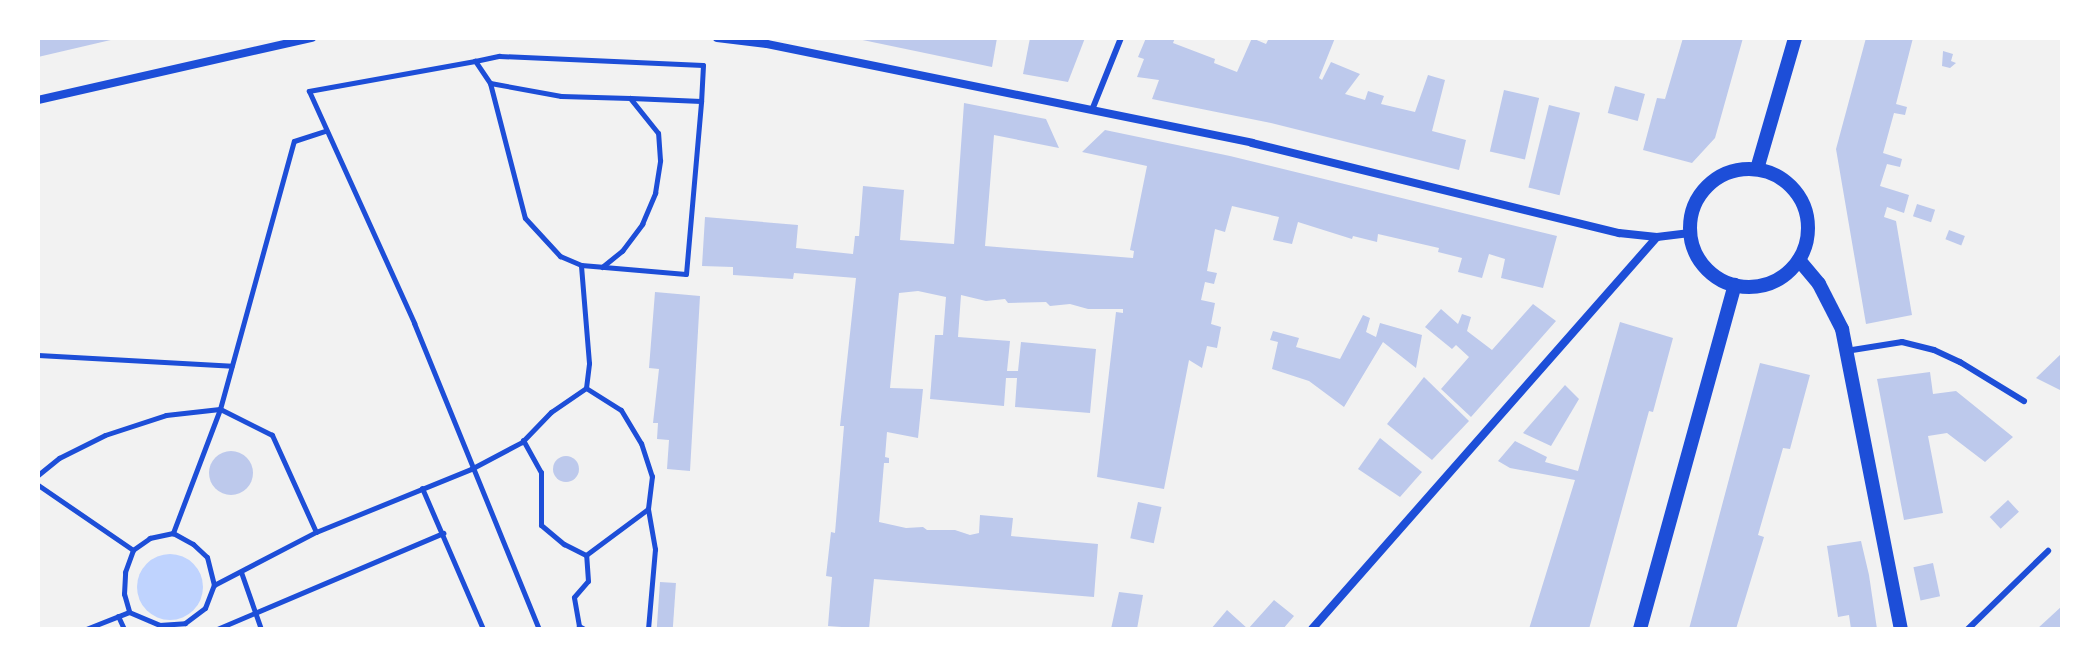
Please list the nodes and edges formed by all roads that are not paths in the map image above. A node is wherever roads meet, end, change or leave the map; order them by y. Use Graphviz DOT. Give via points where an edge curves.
graph roads {
  1 [pos="312,38"];
  2 [pos="717,38"];
  3 [pos="1121,38"];
  4 [pos="1795,38"];
  5 [pos="38,100"];
  6 [pos="1092,110"];
  7 [pos="1757,169"];
  8 [pos="1690,233"];
  9 [pos="1657,237"];
  10 [pos="1799,260"];
  11 [pos="1735,285"];
  12 [pos="1846,351"];
  13 [pos="2024,401"];
  14 [pos="2048,551"];
  15 [pos="1312,629"];
  16 [pos="1640,629"];
  17 [pos="1901,629"];
  18 [pos="1968,629"];
  1 -- 5 [label="street"];
  2 -- 6 [label="street"];
  3 -- 6 [label="lane"];
  4 -- 7 [label="street"];
  6 -- 9 [label="street" via="1252,143 1619,233"];
  7 -- 8 [label="street" via="1722,175 1704,189 1693,210"];
  7 -- 10 [label="street" via="1779,176 1803,203 1809,226"];
  8 -- 9 [label="street"];
  8 -- 11 [label="street" via="1707,270"];
  9 -- 15 [label="street"];
  10 -- 11 [label="street" via="1789,272 1763,285"];
  10 -- 12 [label="street" via="1819,284 1842,329"];
  11 -- 16 [label="street"];
  12 -- 13 [label="lane" via="1902,342 1934,350"];
  12 -- 17 [label="street"];
  14 -- 18 [label="lane"];
}
